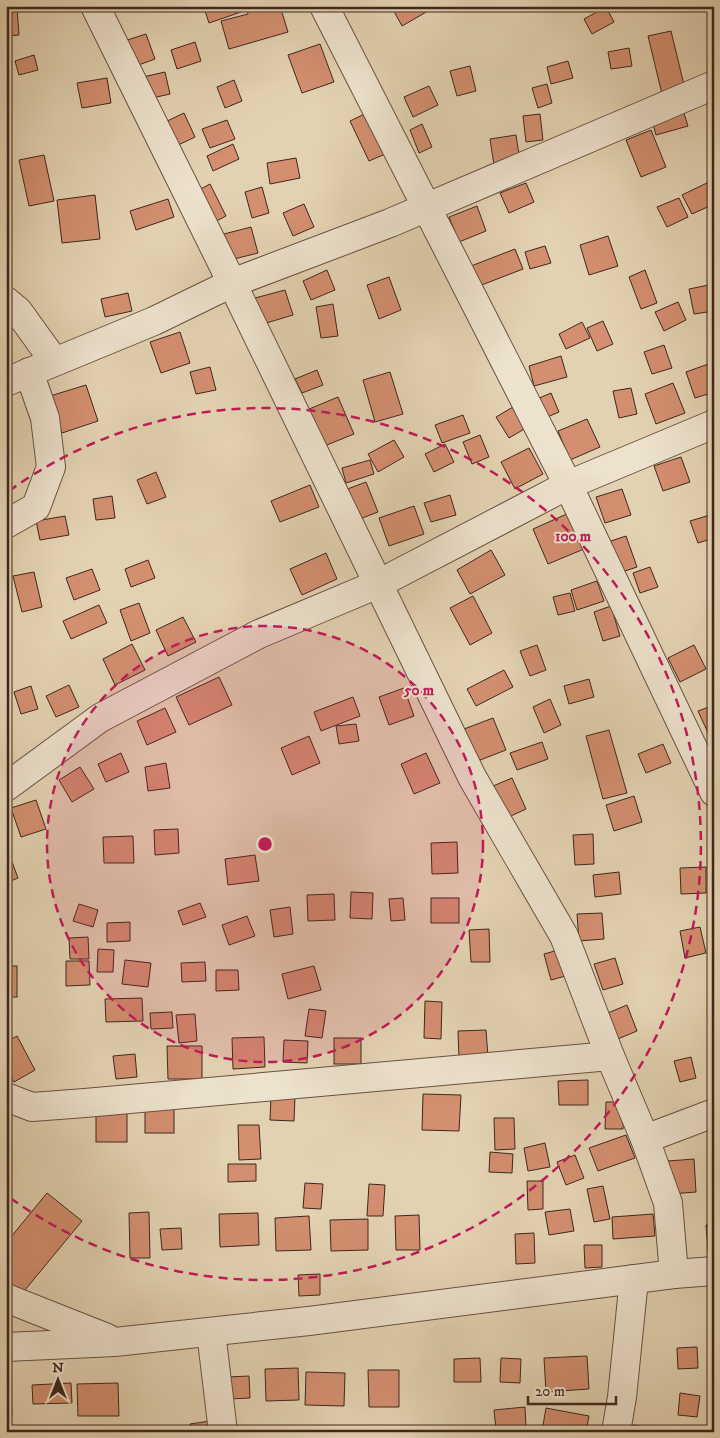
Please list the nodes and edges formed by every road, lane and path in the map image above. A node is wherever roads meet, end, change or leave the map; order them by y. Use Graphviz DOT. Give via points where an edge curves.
graph roads {
  1 [pos="95,6"];
  2 [pos="324,6"];
  3 [pos="714,85"];
  4 [pos="426,207"];
  5 [pos="232,284"];
  6 [pos="6,302"];
  7 [pos="54,361"];
  8 [pos="18,377"];
  9 [pos="714,424"];
  10 [pos="568,485"];
  11 [pos="6,524"];
  12 [pos="378,584"];
  13 [pos="6,787"];
  14 [pos="714,792"];
  15 [pos="610,1056"];
  16 [pos="6,1097"];
  17 [pos="714,1113"];
  18 [pos="645,1139"];
  19 [pos="714,1271"];
  20 [pos="674,1274"];
  21 [pos="634,1279"];
  22 [pos="6,1298"];
  23 [pos="211,1332"];
  24 [pos="115,1342"];
  25 [pos="6,1347"];
  26 [pos="224,1432"];
  27 [pos="616,1432"];
  1 -- 5 [label="street"];
  2 -- 4 [label="street"];
  3 -- 4 [label="street"];
  4 -- 5 [label="street"];
  4 -- 10 [label="street"];
  5 -- 7 [label="street" via="154,321"];
  5 -- 12 [label="street"];
  6 -- 7 [label="street" via="18,311"];
  7 -- 8 [label="street"];
  8 -- 11 [label="street" via="45,418 51,467 36,507"];
  9 -- 10 [label="street"];
  10 -- 12 [label="street"];
  10 -- 14 [label="street"];
  12 -- 13 [label="street" via="260,634 100,718"];
  12 -- 15 [label="street" via="472,777 564,936"];
  15 -- 16 [label="street" via="32,1107"];
  15 -- 18 [label="street"];
  17 -- 18 [label="street"];
  18 -- 20 [label="street" via="668,1203"];
  19 -- 20 [label="street"];
  20 -- 21 [label="street"];
  21 -- 23 [label="street"];
  21 -- 27 [label="street"];
  22 -- 24 [label="street"];
  23 -- 24 [label="street"];
  23 -- 26 [label="street"];
  24 -- 25 [label="street"];
}
